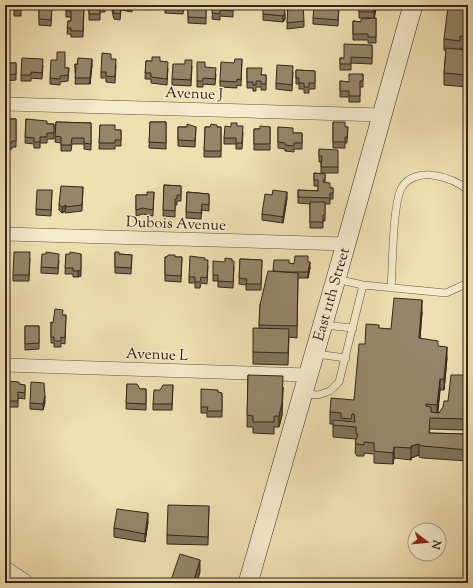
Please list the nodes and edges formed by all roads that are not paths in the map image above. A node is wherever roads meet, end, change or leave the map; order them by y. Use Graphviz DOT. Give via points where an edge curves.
graph roads {
  1 [pos="413,5"];
  2 [pos="5,104"];
  3 [pos="382,115"];
  4 [pos="468,190"];
  5 [pos="5,234"];
  6 [pos="346,244"];
  7 [pos="336,279"];
  8 [pos="468,283"];
  9 [pos="363,285"];
  10 [pos="391,288"];
  11 [pos="323,325"];
  12 [pos="353,328"];
  13 [pos="314,354"];
  14 [pos="346,358"];
  15 [pos="5,365"];
  16 [pos="307,375"];
  17 [pos="302,394"];
  18 [pos="5,571"];
  19 [pos="23,583"];
  20 [pos="248,583"];
  1 -- 3 [label="street, East 11th Street"];
  2 -- 3 [label="street, Avenue J"];
  3 -- 6 [label="street, East 11th Street"];
  4 -- 10 [label="lane" via="460,183 444,176 426,174 412,178 403,186 396,203"];
  5 -- 6 [label="street, Dubois Avenue"];
  6 -- 7 [label="street, East 11th Street"];
  7 -- 9 [label="lane"];
  7 -- 11 [label="street, East 11th Street"];
  8 -- 10 [label="lane" via="446,293"];
  9 -- 10 [label="lane"];
  9 -- 12 [label="lane"];
  11 -- 12 [label="lane"];
  11 -- 13 [label="street, East 11th Street"];
  12 -- 14 [label="lane"];
  13 -- 14 [label="lane"];
  13 -- 16 [label="street, East 11th Street"];
  14 -- 17 [label="lane" via="339,382 330,391 318,395"];
  15 -- 16 [label="street, Avenue L"];
  16 -- 17 [label="street, East 11th Street"];
  17 -- 20 [label="street, East 11th Street"];
  18 -- 19 [label="street"];
}
